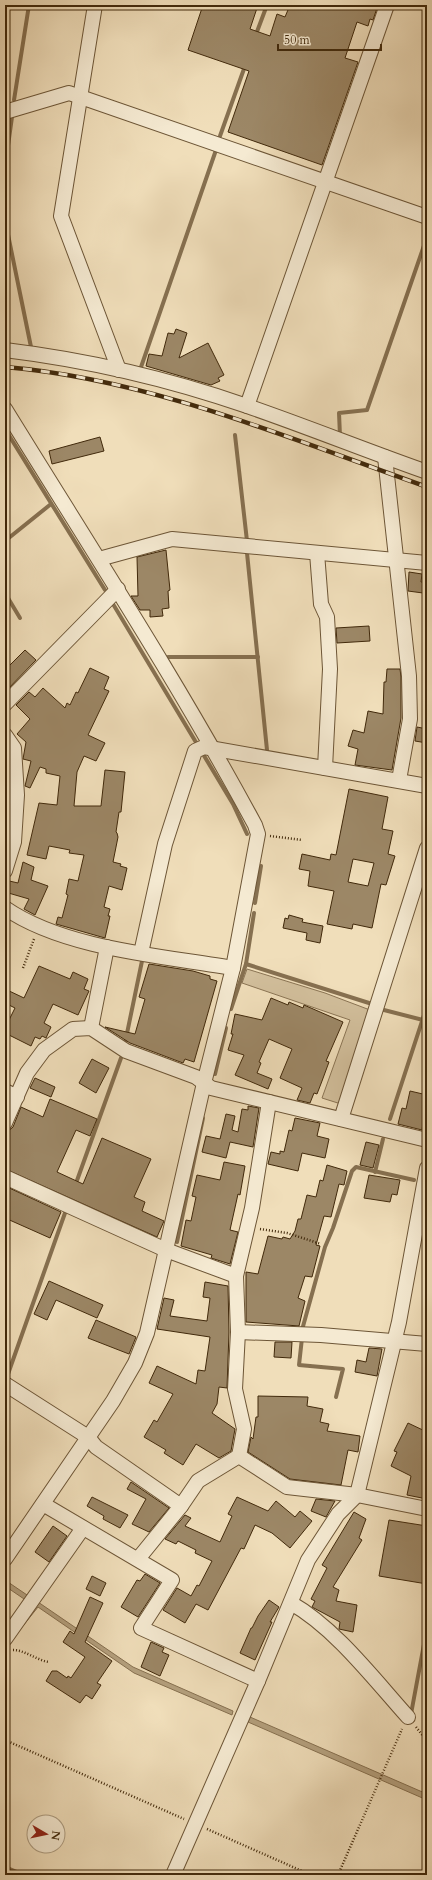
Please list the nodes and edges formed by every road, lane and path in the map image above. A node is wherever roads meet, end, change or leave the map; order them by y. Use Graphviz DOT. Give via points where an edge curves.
graph roads {
  1 [pos="95,5"];
  2 [pos="387,5"];
  3 [pos="80,97"];
  4 [pos="5,112"];
  5 [pos="326,181"];
  6 [pos="427,217"];
  7 [pos="5,350"];
  8 [pos="119,370"];
  9 [pos="247,406"];
  10 [pos="5,409"];
  11 [pos="385,457"];
  12 [pos="427,472"];
  13 [pos="317,553"];
  14 [pos="99,559"];
  15 [pos="396,560"];
  16 [pos="427,563"];
  17 [pos="118,589"];
  18 [pos="5,704"];
  19 [pos="5,735"];
  20 [pos="204,749"];
  21 [pos="325,768"];
  22 [pos="399,780"];
  23 [pos="427,786"];
  24 [pos="258,834"];
  25 [pos="302,840"];
  26 [pos="427,848"];
  27 [pos="5,871"];
  28 [pos="5,908"];
  29 [pos="39,928"];
  30 [pos="108,947"];
  31 [pos="141,953"];
  32 [pos="23,968"];
  33 [pos="233,968"];
  34 [pos="91,1028"];
  35 [pos="204,1083"];
  36 [pos="11,1094"];
  37 [pos="269,1102"];
  38 [pos="341,1119"];
  39 [pos="5,1123"];
  40 [pos="427,1140"];
  41 [pos="427,1168"];
  42 [pos="5,1177"];
  43 [pos="248,1227"];
  44 [pos="321,1244"];
  45 [pos="166,1250"];
  46 [pos="236,1276"];
  47 [pos="238,1332"];
  48 [pos="394,1341"];
  49 [pos="427,1344"];
  50 [pos="5,1384"];
  51 [pos="88,1437"];
  52 [pos="239,1456"];
  53 [pos="357,1495"];
  54 [pos="43,1504"];
  55 [pos="181,1506"];
  56 [pos="427,1509"];
  57 [pos="83,1528"];
  58 [pos="5,1559"];
  59 [pos="138,1559"];
  60 [pos="291,1603"];
  61 [pos="8,1644"];
  62 [pos="49,1662"];
  63 [pos="258,1681"];
  64 [pos="408,1717"];
  65 [pos="5,1740"];
  66 [pos="427,1741"];
  67 [pos="195,1824"];
  68 [pos="173,1875"];
  69 [pos="311,1875"];
  70 [pos="338,1875"];
  1 -- 3 [label="street"];
  2 -- 5 [label="street"];
  3 -- 4 [label="street" via="69,92"];
  3 -- 5 [label="street"];
  3 -- 8 [label="street" via="61,216"];
  5 -- 6 [label="street"];
  5 -- 9 [label="street"];
  7 -- 8 [label="street"];
  8 -- 9 [label="street" via="154,377"];
  9 -- 11 [label="street"];
  10 -- 14 [label="street"];
  11 -- 12 [label="street"];
  11 -- 15 [label="street"];
  13 -- 14 [label="street" via="172,539"];
  13 -- 15 [label="street"];
  13 -- 21 [label="street" via="321,604 327,617 330,669"];
  14 -- 17 [label="street"];
  15 -- 16 [label="street"];
  15 -- 22 [label="street" via="409,676 410,719"];
  17 -- 18 [label="street"];
  17 -- 20 [label="street"];
  19 -- 27 [label="street" via="14,748 17,795 14,842"];
  20 -- 21 [label="street"];
  20 -- 24 [label="street" via="255,825"];
  20 -- 31 [label="street" via="165,844"];
  21 -- 22 [label="street"];
  22 -- 23 [label="street"];
  24 -- 25 [label="path"];
  24 -- 33 [label="street"];
  26 -- 38 [label="street"];
  28 -- 29 [label="street"];
  29 -- 30 [label="street"];
  29 -- 32 [label="path"];
  30 -- 31 [label="street"];
  30 -- 34 [label="street"];
  31 -- 33 [label="street"];
  33 -- 35 [label="street"];
  34 -- 35 [label="street" via="126,1051 196,1077"];
  34 -- 36 [label="street" via="73,1029 44,1050"];
  35 -- 37 [label="street" via="211,1088"];
  35 -- 45 [label="street"];
  36 -- 39 [label="street"];
  37 -- 38 [label="street"];
  37 -- 43 [label="street"];
  38 -- 40 [label="street"];
  41 -- 48 [label="street"];
  42 -- 45 [label="street"];
  43 -- 44 [label="path" via="287,1233"];
  43 -- 46 [label="street"];
  45 -- 46 [label="street"];
  45 -- 51 [label="street" via="147,1333 135,1363 113,1402"];
  46 -- 47 [label="street"];
  47 -- 48 [label="street"];
  47 -- 52 [label="street" via="235,1389 244,1429"];
  48 -- 49 [label="street"];
  48 -- 53 [label="street"];
  50 -- 51 [label="street"];
  51 -- 54 [label="street"];
  51 -- 55 [label="street" via="96,1448"];
  52 -- 53 [label="street" via="287,1487"];
  52 -- 55 [label="street" via="198,1481"];
  53 -- 56 [label="street"];
  53 -- 60 [label="street" via="338,1514 308,1560"];
  54 -- 57 [label="street"];
  54 -- 58 [label="street"];
  55 -- 59 [label="street"];
  57 -- 59 [label="street"];
  57 -- 61 [label="street"];
  59 -- 63 [label="street" via="172,1580 142,1628"];
  60 -- 63 [label="street"];
  60 -- 64 [label="street" via="308,1612 324,1626"];
  61 -- 62 [label="path" via="39,1660"];
  63 -- 67 [label="street"];
  64 -- 66 [label="path"];
  64 -- 70 [label="path"];
  65 -- 67 [label="path"];
  67 -- 68 [label="street"];
  67 -- 69 [label="path"];
}
